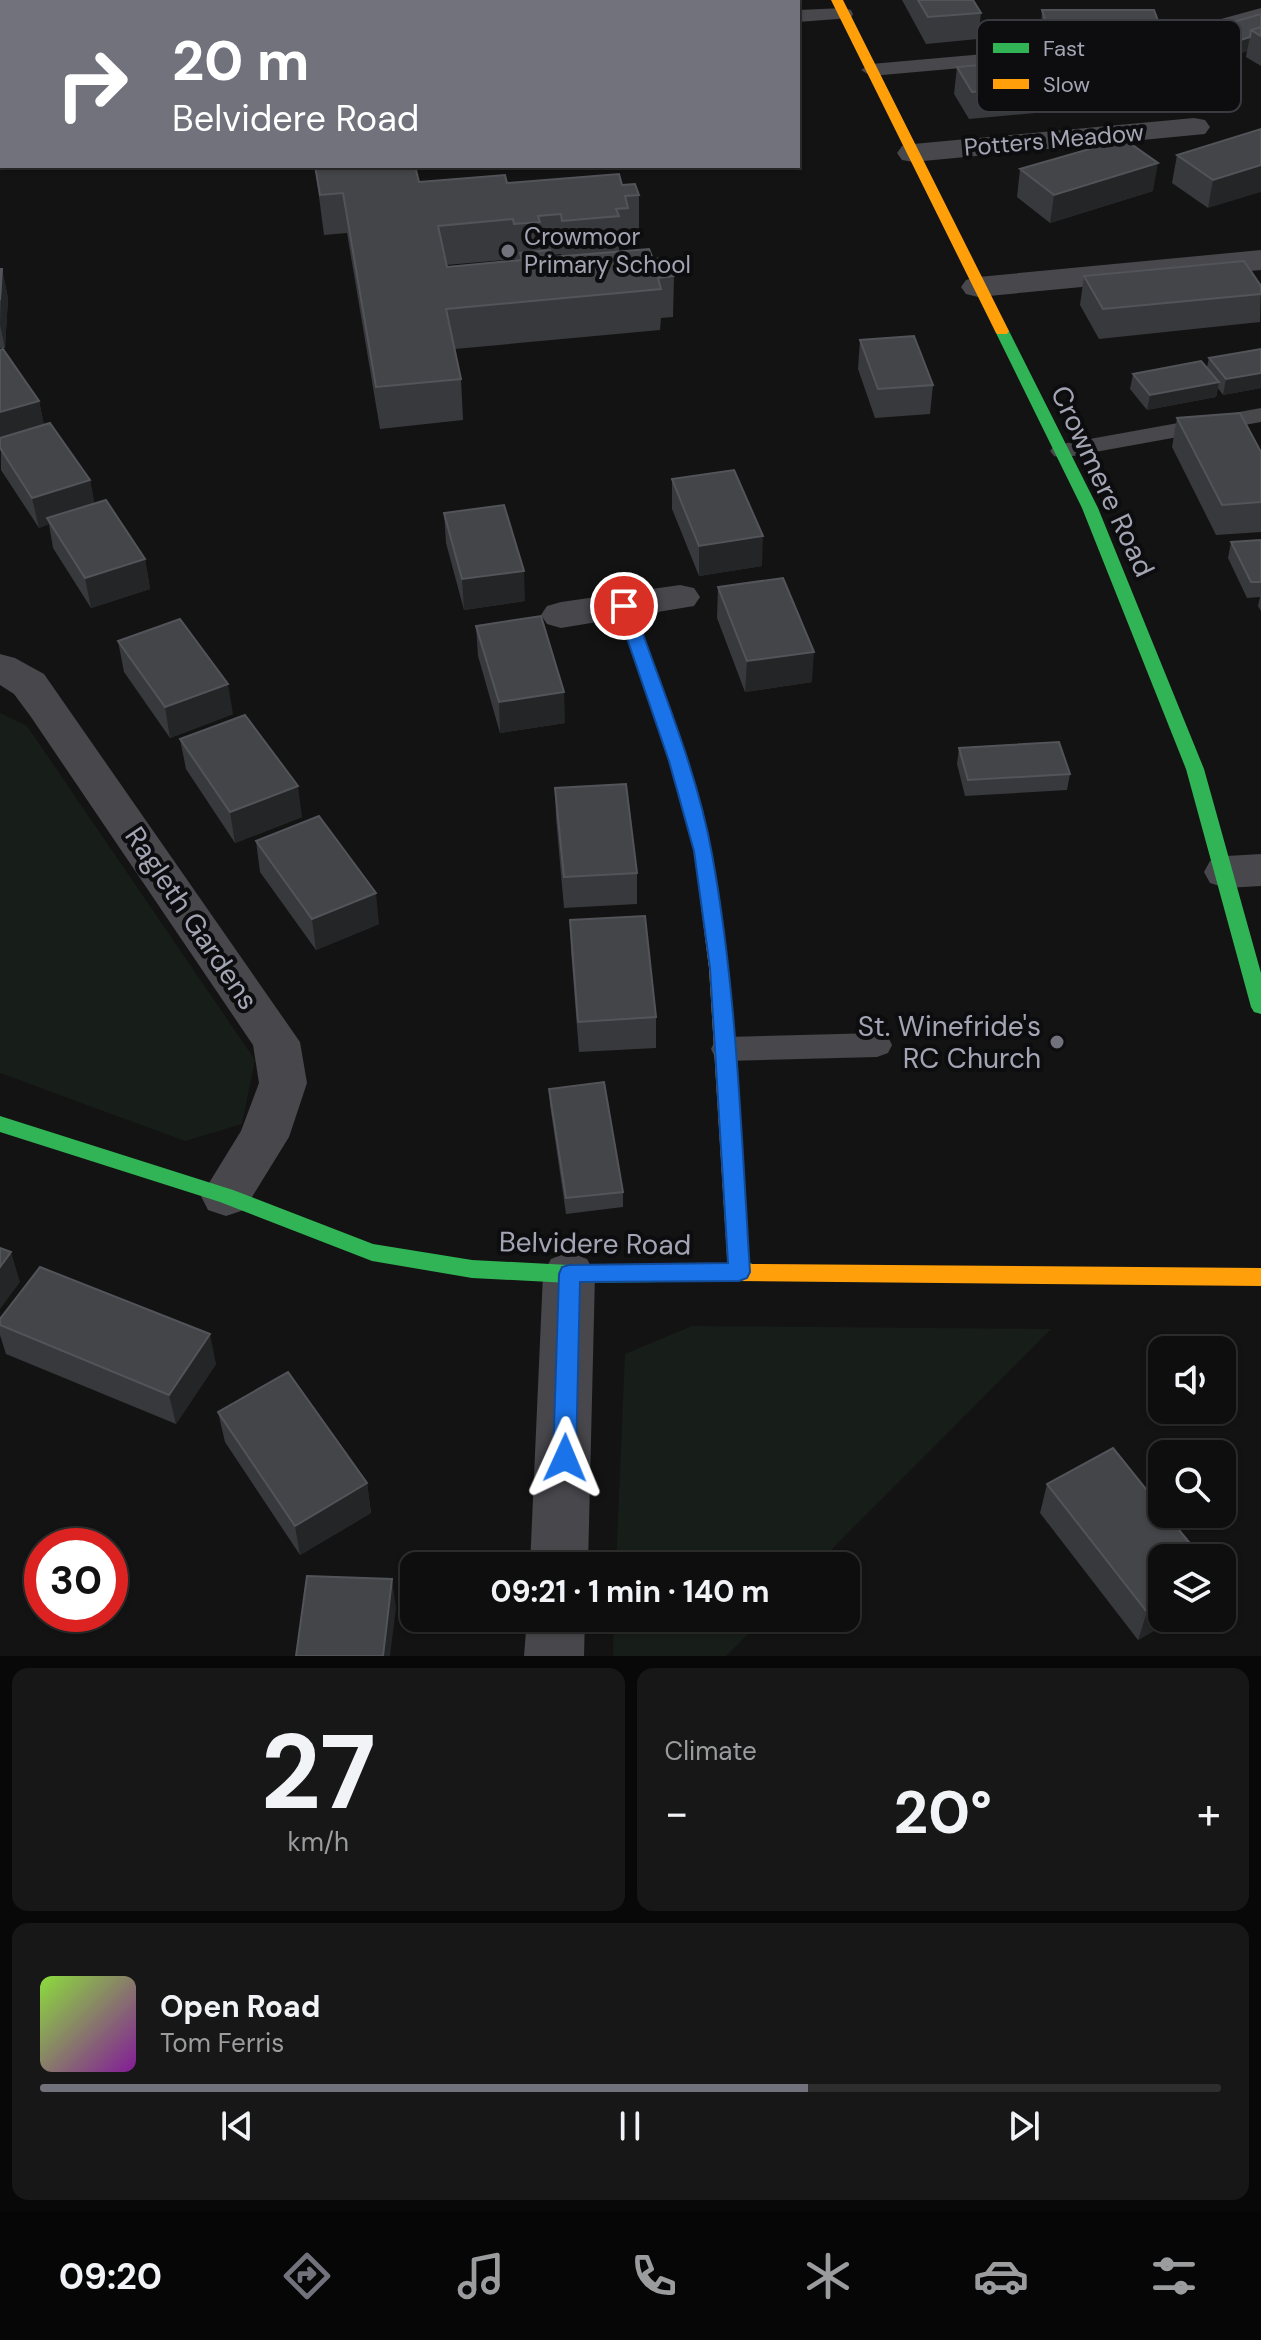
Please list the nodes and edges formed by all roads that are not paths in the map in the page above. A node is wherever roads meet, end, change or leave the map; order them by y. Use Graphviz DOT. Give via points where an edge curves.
graph roads {
  1 [pos="841,7"];
  2 [pos="1261,14"];
  3 [pos="800,16"];
  4 [pos="1239,20"];
  5 [pos="977,61"];
  6 [pos="871,70"];
  7 [pos="1194,127"];
  8 [pos="913,153"];
  9 [pos="1261,260"];
  10 [pos="978,287"];
  11 [pos="1261,415"];
  12 [pos="1062,451"];
  13 [pos="680,597"];
  14 [pos="624,606"];
  15 [pos="561,615"];
  16 [pos="0,667"];
  17 [pos="1244,871"];
  18 [pos="1261,1007"];
  19 [pos="877,1045"];
  20 [pos="726,1049"];
  21 [pos="0,1124"];
  22 [pos="226,1196"];
  23 [pos="739,1272"];
  24 [pos="569,1274"];
  25 [pos="1261,1277"];
  26 [pos="559,1552"];
  27 [pos="555,1632"];
  28 [pos="554,1656"];
  1 -- 3 [label="lane"];
  1 -- 6 [label="street, Crowmere Road"];
  2 -- 4 [label="lane"];
  5 -- 6 [label="lane"];
  6 -- 8 [label="street, Crowmere Road"];
  7 -- 8 [label="street, Potters Meadow"];
  8 -- 10 [label="street, Crowmere Road"];
  9 -- 10 [label="street"];
  10 -- 12 [label="street, Crowmere Road"];
  11 -- 12 [label="lane"];
  12 -- 17 [label="street, Crowmere Road" via="1195,769"];
  13 -- 14 [label="street"];
  14 -- 15 [label="street"];
  14 -- 20 [label="street" via="703,851"];
  16 -- 22 [label="street, Ragleth Gardens" via="29,684 46,707 276,1042 283,1083 264,1137"];
  17 -- 18 [label="street, Crowmere Road"];
  19 -- 20 [label="lane"];
  20 -- 23 [label="street"];
  21 -- 22 [label="street, Belvidere Road"];
  22 -- 24 [label="street, Belvidere Road" via="372,1252 472,1269"];
  23 -- 24 [label="street, Belvidere Road"];
  23 -- 25 [label="street, Belvidere Road"];
  24 -- 26 [label="street"];
  27 -- 28 [label="street"];
}
